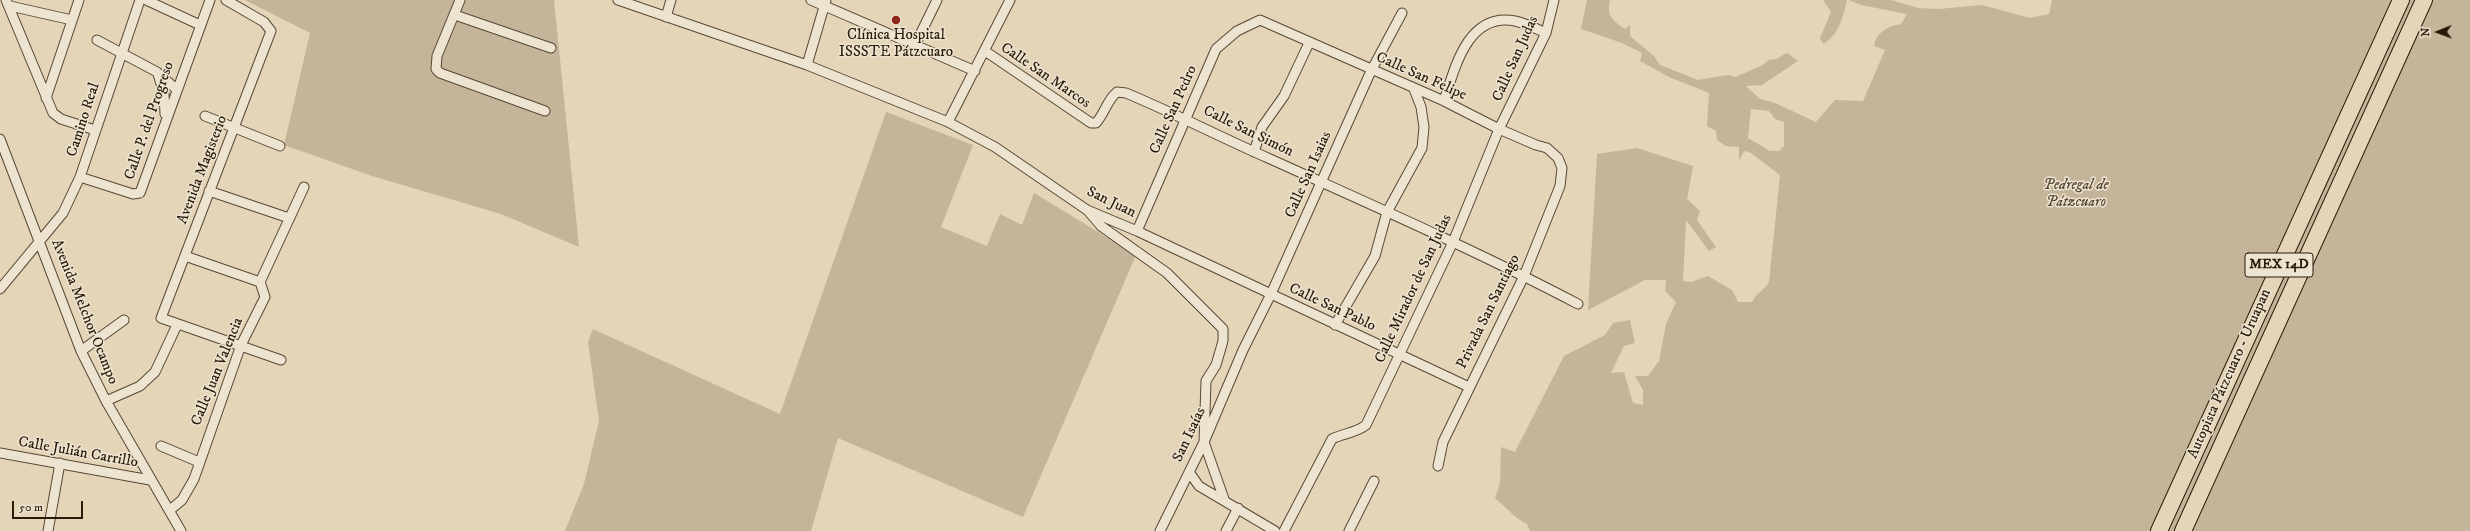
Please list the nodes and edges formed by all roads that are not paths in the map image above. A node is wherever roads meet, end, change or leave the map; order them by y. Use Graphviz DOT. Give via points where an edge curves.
graph roads {
  1 [pos="79,0"];
  2 [pos="140,0"];
  3 [pos="146,0"];
  4 [pos="210,0"];
  5 [pos="226,0"];
  6 [pos="460,0"];
  7 [pos="618,0"];
  8 [pos="671,0"];
  9 [pos="812,0"];
  10 [pos="937,0"];
  11 [pos="1010,0"];
  12 [pos="1554,0"];
  13 [pos="2401,0"];
  14 [pos="2424,0"];
  15 [pos="825,2"];
  16 [pos="8,3"];
  17 [pos="1402,13"];
  18 [pos="455,15"];
  19 [pos="666,17"];
  20 [pos="72,20"];
  21 [pos="1260,20"];
  22 [pos="200,25"];
  23 [pos="1546,33"];
  24 [pos="98,40"];
  25 [pos="1309,43"];
  26 [pos="915,45"];
  27 [pos="551,48"];
  28 [pos="985,51"];
  29 [pos="120,52"];
  30 [pos="808,65"];
  31 [pos="974,71"];
  32 [pos="1371,71"];
  33 [pos="157,72"];
  34 [pos="176,89"];
  35 [pos="1414,89"];
  36 [pos="1117,92"];
  37 [pos="46,98"];
  38 [pos="1444,101"];
  39 [pos="545,111"];
  40 [pos="205,116"];
  41 [pos="1186,118"];
  42 [pos="166,120"];
  43 [pos="948,122"];
  44 [pos="235,128"];
  45 [pos="1499,129"];
  46 [pos="95,130"];
  47 [pos="0,139"];
  48 [pos="280,146"];
  49 [pos="1254,152"];
  50 [pos="1562,168"];
  51 [pos="80,177"];
  52 [pos="1322,182"];
  53 [pos="304,187"];
  54 [pos="209,192"];
  55 [pos="1087,210"];
  56 [pos="1387,212"];
  57 [pos="289,218"];
  58 [pos="1137,231"];
  59 [pos="40,241"];
  60 [pos="1453,242"];
  61 [pos="185,256"];
  62 [pos="1524,276"];
  63 [pos="260,282"];
  64 [pos="0,289"];
  65 [pos="1271,294"];
  66 [pos="1578,304"];
  67 [pos="124,320"];
  68 [pos="177,325"];
  69 [pos="1335,325"];
  70 [pos="241,346"];
  71 [pos="82,350"];
  72 [pos="1243,350"];
  73 [pos="1399,355"];
  74 [pos="281,360"];
  75 [pos="1469,387"];
  76 [pos="106,401"];
  77 [pos="1204,442"];
  78 [pos="161,446"];
  79 [pos="0,453"];
  80 [pos="198,462"];
  81 [pos="60,463"];
  82 [pos="1438,466"];
  83 [pos="1189,472"];
  84 [pos="150,480"];
  85 [pos="1374,481"];
  86 [pos="1224,499"];
  87 [pos="1238,508"];
  88 [pos="170,510"];
  89 [pos="48,531"];
  90 [pos="181,531"];
  91 [pos="1160,531"];
  92 [pos="1226,531"];
  93 [pos="1275,531"];
  94 [pos="1284,531"];
  95 [pos="1349,531"];
  96 [pos="2159,531"];
  97 [pos="2184,531"];
  1 -- 20 [label="street"];
  2 -- 29 [label="street, Camino Real"];
  3 -- 22 [label="street"];
  4 -- 22 [label="street, Calle P. del Progreso"];
  5 -- 44 [label="street, Avenida Magisterio" via="264,22 271,31"];
  6 -- 18 [label="street"];
  7 -- 19 [label="street, San Juan"];
  8 -- 19 [label="street"];
  9 -- 15 [label="street"];
  10 -- 26 [label="street"];
  11 -- 28 [label="street"];
  12 -- 23 [label="street, Calle San Judas"];
  13 -- 96 [label="highway, Autopista Pátzcuaro - Uruapan / MEX 14D"];
  14 -- 97 [label="highway, Autopista Pátzcuaro - Uruapan / MEX 14D"];
  15 -- 26 [label="street"];
  15 -- 30 [label="street"];
  16 -- 20 [label="street"];
  16 -- 37 [label="street"];
  17 -- 32 [label="street, Calle San Isaias"];
  18 -- 27 [label="street"];
  18 -- 39 [label="street" via="437,56 436,69 440,74"];
  19 -- 30 [label="street, San Juan"];
  20 -- 37 [label="street"];
  21 -- 25 [label="street, Calle San Felipe"];
  21 -- 41 [label="street, Calle San Pedro" via="1237,31 1216,49"];
  22 -- 34 [label="street, Calle P. del Progreso"];
  23 -- 38 [label="street" via="1515,21 1488,22 1476,30 1457,63"];
  23 -- 45 [label="street, Calle San Judas"];
  24 -- 29 [label="street"];
  25 -- 32 [label="street, Calle San Felipe"];
  25 -- 49 [label="street" via="1284,96 1262,127"];
  26 -- 31 [label="street"];
  28 -- 31 [label="street"];
  28 -- 36 [label="street, Calle San Marcos" via="1091,123 1096,123 1111,97"];
  29 -- 33 [label="street"];
  29 -- 46 [label="street, Camino Real"];
  30 -- 43 [label="street, San Juan"];
  31 -- 43 [label="street"];
  32 -- 35 [label="street, Calle San Felipe"];
  32 -- 52 [label="street, Calle San Isaias"];
  33 -- 34 [label="street"];
  33 -- 42 [label="street" via="164,94"];
  34 -- 42 [label="street, Calle P. del Progreso"];
  35 -- 38 [label="street, Calle San Felipe"];
  35 -- 56 [label="street" via="1421,107 1424,128 1422,148"];
  36 -- 41 [label="street, Calle San Simón" via="1126,93"];
  37 -- 46 [label="street" via="53,113 62,119"];
  38 -- 45 [label="street, Calle San Felipe"];
  40 -- 44 [label="street"];
  41 -- 49 [label="street, Calle San Simón"];
  41 -- 58 [label="street, Calle San Pedro"];
  42 -- 51 [label="street, Calle P. del Progreso" via="140,193 133,194"];
  43 -- 55 [label="street, San Juan" via="995,147"];
  44 -- 48 [label="street"];
  44 -- 54 [label="street, Avenida Magisterio"];
  45 -- 50 [label="street, Calle San Felipe" via="1547,148 1558,158"];
  45 -- 60 [label="street, Calle Mirador de San Judas"];
  46 -- 51 [label="street, Camino Real"];
  47 -- 59 [label="street, Avenida Melchor Ocampo"];
  49 -- 52 [label="street, Calle San Simón"];
  50 -- 62 [label="street, Privada San Santiago" via="1560,186"];
  51 -- 59 [label="street, Camino Real" via="62,213"];
  52 -- 56 [label="street, Calle San Simón"];
  52 -- 65 [label="street, Calle San Isaias"];
  53 -- 57 [label="street"];
  54 -- 57 [label="street"];
  54 -- 61 [label="street, Avenida Magisterio"];
  55 -- 58 [label="street, San Juan"];
  55 -- 77 [label="street" via="1102,226 1167,273 1223,329 1223,341 1216,365 1206,381"];
  56 -- 60 [label="street, Calle San Simón"];
  56 -- 69 [label="street" via="1375,256"];
  57 -- 63 [label="street"];
  58 -- 65 [label="street, San Juan"];
  59 -- 64 [label="street, Camino Real"];
  59 -- 71 [label="street, Avenida Melchor Ocampo"];
  60 -- 62 [label="street, Calle San Simón"];
  60 -- 73 [label="street, Calle Mirador de San Judas"];
  61 -- 63 [label="street"];
  61 -- 68 [label="street, Avenida Magisterio" via="161,318"];
  62 -- 66 [label="street, Calle San Simón"];
  62 -- 75 [label="street, Privada San Santiago"];
  63 -- 70 [label="street, Calle Juan Valencia" via="265,297"];
  65 -- 69 [label="street, Calle San Pablo"];
  65 -- 72 [label="street, Calle San Isaias"];
  67 -- 71 [label="street"];
  68 -- 70 [label="street"];
  68 -- 76 [label="street" via="155,372 140,386"];
  69 -- 73 [label="street, Calle San Pablo"];
  70 -- 74 [label="street"];
  70 -- 80 [label="street, Calle Juan Valencia" via="234,371"];
  71 -- 76 [label="street, Avenida Melchor Ocampo"];
  72 -- 77 [label="street, San Isaías"];
  73 -- 75 [label="street, Calle San Pablo"];
  73 -- 94 [label="street, Calle Mirador de San Judas" via="1366,425 1358,432 1341,434 1332,439"];
  75 -- 82 [label="street, Privada San Santiago" via="1443,442"];
  76 -- 84 [label="street, Avenida Melchor Ocampo"];
  77 -- 83 [label="street, San Isaías"];
  77 -- 86 [label="street"];
  78 -- 80 [label="street"];
  79 -- 81 [label="street, Calle Julián Carrillo"];
  80 -- 88 [label="street, Calle Juan Valencia" via="194,479 182,500"];
  81 -- 84 [label="street, Calle Julián Carrillo"];
  81 -- 89 [label="street"];
  83 -- 86 [label="street" via="1199,486"];
  83 -- 91 [label="street, San Isaías"];
  84 -- 88 [label="street, Avenida Melchor Ocampo"];
  85 -- 95 [label="street"];
  86 -- 87 [label="street"];
  87 -- 92 [label="street"];
  87 -- 93 [label="street"];
  88 -- 90 [label="street, Avenida Melchor Ocampo"];
}
